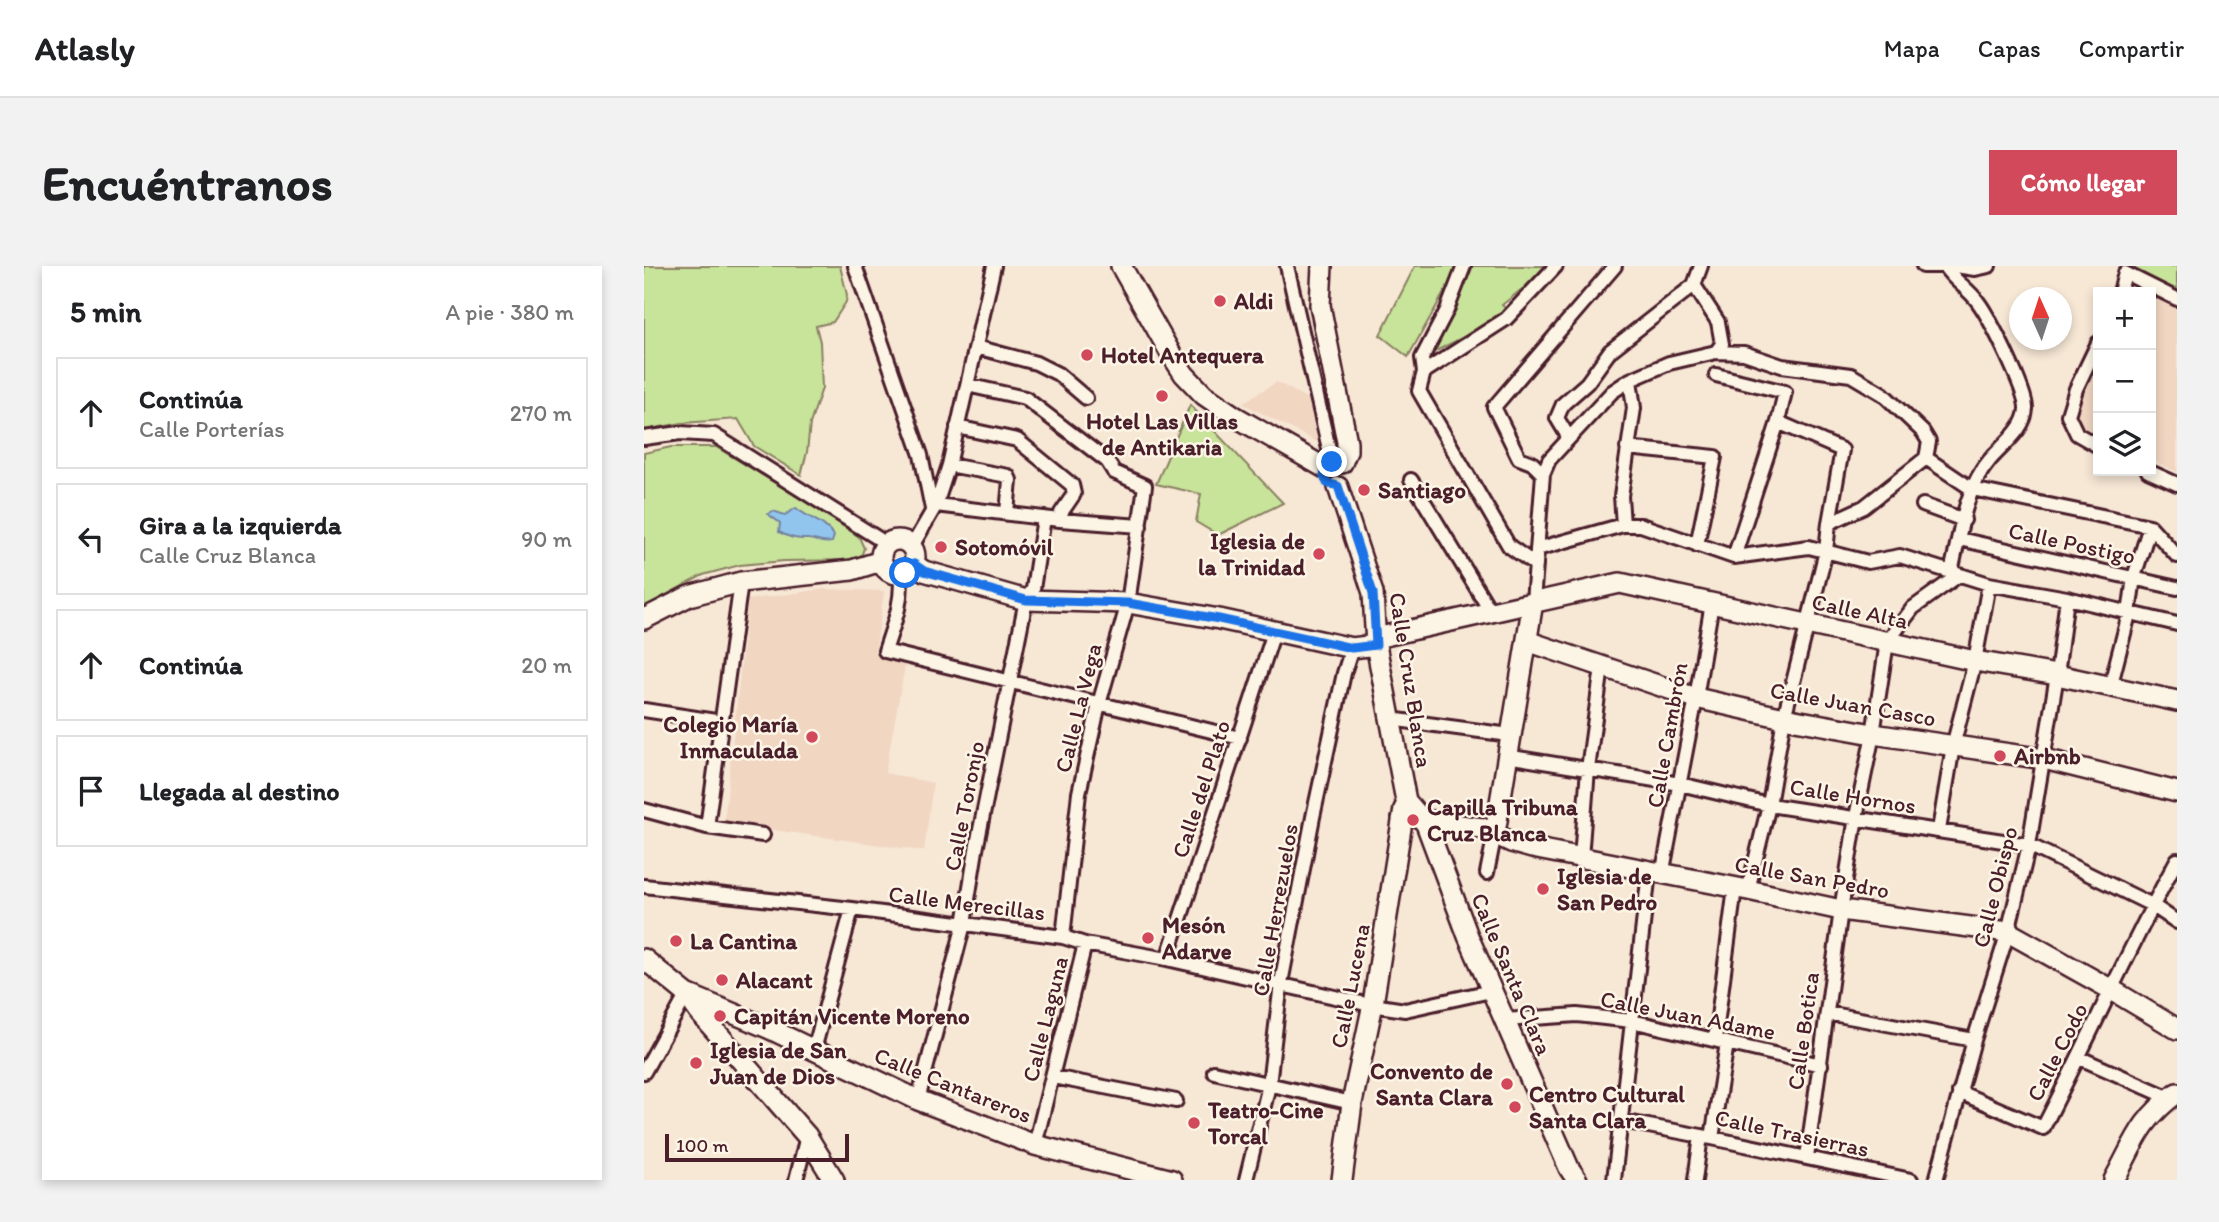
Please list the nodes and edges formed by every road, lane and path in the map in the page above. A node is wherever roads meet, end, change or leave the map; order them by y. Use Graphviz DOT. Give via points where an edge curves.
graph roads {
  1 [pos="855,266"];
  2 [pos="995,266"];
  3 [pos="1121,266"];
  4 [pos="1287,266"];
  5 [pos="1322,266"];
  6 [pos="1464,266"];
  7 [pos="1556,266"];
  8 [pos="1615,266"];
  9 [pos="1701,266"];
  10 [pos="1923,266"];
  11 [pos="1946,266"];
  12 [pos="1956,266"];
  13 [pos="1989,266"];
  14 [pos="2121,270"];
  15 [pos="1694,285"];
  16 [pos="2177,299"];
  17 [pos="976,347"];
  18 [pos="2095,350"];
  19 [pos="1716,352"];
  20 [pos="1424,372"];
  21 [pos="1716,375"];
  22 [pos="1630,380"];
  23 [pos="967,385"];
  24 [pos="1086,398"];
  25 [pos="1778,422"];
  26 [pos="957,427"];
  27 [pos="644,438"];
  28 [pos="1569,438"];
  29 [pos="2093,443"];
  30 [pos="1628,448"];
  31 [pos="1926,458"];
  32 [pos="1333,464"];
  33 [pos="949,465"];
  34 [pos="1543,474"];
  35 [pos="2156,475"];
  36 [pos="1411,480"];
  37 [pos="2177,484"];
  38 [pos="1972,489"];
  39 [pos="1923,505"];
  40 [pos="934,509"];
  41 [pos="1007,513"];
  42 [pos="1044,519"];
  43 [pos="1060,520"];
  44 [pos="1964,520"];
  45 [pos="1829,523"];
  46 [pos="1622,525"];
  47 [pos="1140,526"];
  48 [pos="2150,526"];
  49 [pos="1959,539"];
  50 [pos="908,544"];
  51 [pos="1697,545"];
  52 [pos="1537,549"];
  53 [pos="1826,551"];
  54 [pos="884,552"];
  55 [pos="1734,556"];
  56 [pos="2177,556"];
  57 [pos="1536,565"];
  58 [pos="907,569"];
  59 [pos="1955,573"];
  60 [pos="2134,577"];
  61 [pos="741,582"];
  62 [pos="1989,584"];
  63 [pos="2177,588"];
  64 [pos="2067,598"];
  65 [pos="1026,600"];
  66 [pos="1533,602"];
  67 [pos="1128,603"];
  68 [pos="1712,603"];
  69 [pos="1491,612"];
  70 [pos="2129,614"];
  71 [pos="644,619"];
  72 [pos="1807,624"];
  73 [pos="2177,624"];
  74 [pos="1274,632"];
  75 [pos="1527,640"];
  76 [pos="1376,642"];
  77 [pos="1887,642"];
  78 [pos="1352,648"];
  79 [pos="1975,661"];
  80 [pos="1602,667"];
  81 [pos="2057,675"];
  82 [pos="1009,681"];
  83 [pos="2110,688"];
  84 [pos="1696,698"];
  85 [pos="2177,701"];
  86 [pos="1099,704"];
  87 [pos="644,709"];
  88 [pos="1784,718"];
  89 [pos="1391,719"];
  90 [pos="722,722"];
  91 [pos="1873,734"];
  92 [pos="1510,735"];
  93 [pos="1240,738"];
  94 [pos="1953,746"];
  95 [pos="1506,756"];
  96 [pos="2044,759"];
  97 [pos="1588,769"];
  98 [pos="1680,784"];
  99 [pos="2177,792"];
  100 [pos="1769,805"];
  101 [pos="644,810"];
  102 [pos="1409,812"];
  103 [pos="1856,817"];
  104 [pos="707,827"];
  105 [pos="1939,830"];
  106 [pos="1495,834"];
  107 [pos="763,835"];
  108 [pos="2029,845"];
  109 [pos="1581,858"];
  110 [pos="2177,860"];
  111 [pos="1487,873"];
  112 [pos="1656,873"];
  113 [pos="644,886"];
  114 [pos="1742,889"];
  115 [pos="2152,905"];
  116 [pos="852,909"];
  117 [pos="1841,910"];
  118 [pos="2177,922"];
  119 [pos="964,924"];
  120 [pos="2008,932"];
  121 [pos="1063,937"];
  122 [pos="1085,944"];
  123 [pos="644,959"];
  124 [pos="1167,959"];
  125 [pos="1281,983"];
  126 [pos="2112,990"];
  127 [pos="1491,991"];
  128 [pos="687,994"];
  129 [pos="1373,1004"];
  130 [pos="1827,1013"];
  131 [pos="1504,1020"];
  132 [pos="1632,1021"];
  133 [pos="2177,1029"];
  134 [pos="1974,1040"];
  135 [pos="1721,1041"];
  136 [pos="814,1050"];
  137 [pos="2080,1058"];
  138 [pos="1821,1065"];
  139 [pos="644,1072"];
  140 [pos="1214,1072"];
  141 [pos="1053,1077"];
  142 [pos="1269,1085"];
  143 [pos="1959,1092"];
  144 [pos="2173,1096"];
  145 [pos="918,1100"];
  146 [pos="1176,1101"];
  147 [pos="1352,1103"];
  148 [pos="1622,1121"];
  149 [pos="807,1136"];
  150 [pos="1706,1137"];
  151 [pos="1035,1145"];
  152 [pos="1807,1157"];
  153 [pos="1573,1174"];
  154 [pos="796,1180"];
  155 [pos="834,1180"];
  156 [pos="1171,1180"];
  157 [pos="1246,1180"];
  158 [pos="1342,1180"];
  159 [pos="1614,1180"];
  160 [pos="1695,1180"];
  161 [pos="1911,1180"];
  162 [pos="1936,1180"];
  163 [pos="2115,1180"];
  1 -- 40 [label="street"];
  2 -- 17 [label="street"];
  3 -- 32 [label="street" via="1157,332 1198,390 1236,417"];
  4 -- 32 [label="street"];
  5 -- 32 [label="street" via="1320,305 1347,442 1347,451"];
  6 -- 20 [label="street" via="1422,358"];
  7 -- 20 [label="street" via="1506,319"];
  8 -- 34 [label="street" via="1494,407 1519,458"];
  9 -- 15 [label="street"];
  10 -- 11 [label="street"];
  11 -- 38 [label="street" via="1953,279 1978,301 2026,398 2018,430 1987,462"];
  12 -- 13 [label="street"];
  14 -- 16 [label="street"];
  15 -- 19 [label="street" via="1718,322 1722,344"];
  15 -- 28 [label="street" via="1610,351 1587,383 1563,404 1557,418"];
  17 -- 23 [label="street"];
  17 -- 24 [label="street" via="1036,363 1058,374"];
  18 -- 29 [label="street" via="2068,415 2077,434"];
  19 -- 22 [label="street" via="1669,363"];
  19 -- 31 [label="street" via="1744,353 1782,366 1851,374 1883,394 1923,432 1929,442"];
  20 -- 57 [label="street" via="1419,391 1509,546"];
  21 -- 25 [label="street" via="1785,392"];
  22 -- 28 [label="street" via="1612,392"];
  22 -- 30 [label="street" via="1634,408"];
  23 -- 26 [label="street"];
  23 -- 47 [label="street, Calle La Vega" via="1025,398 1107,461 1114,472 1145,486"];
  25 -- 45 [label="street" via="1842,450"];
  25 -- 55 [label="street"];
  26 -- 33 [label="street"];
  26 -- 43 [label="street" via="1017,440 1072,485 1074,494"];
  27 -- 54 [label="street" via="714,435"];
  28 -- 34 [label="street"];
  30 -- 46 [label="street"];
  30 -- 51 [label="street" via="1715,457"];
  31 -- 38 [label="street"];
  31 -- 45 [label="street" via="1864,507"];
  32 -- 76 [label="street, Calle Cruz Blanca" via="1348,468 1349,476 1338,486 1373,593"];
  33 -- 40 [label="street"];
  33 -- 41 [label="street" via="1008,476"];
  34 -- 52 [label="street"];
  35 -- 37 [label="street"];
  36 -- 69 [label="street"];
  38 -- 44 [label="street"];
  38 -- 48 [label="street"];
  39 -- 44 [label="street"];
  40 -- 41 [label="street"];
  40 -- 50 [label="street" via="915,541"];
  41 -- 42 [label="street"];
  42 -- 43 [label="street"];
  42 -- 65 [label="street, Calle Toronjo" via="1033,589"];
  43 -- 47 [label="street"];
  44 -- 49 [label="street"];
  45 -- 53 [label="street"];
  46 -- 51 [label="street" via="1641,525"];
  46 -- 52 [label="street"];
  47 -- 67 [label="street, Calle La Vega"];
  48 -- 56 [label="street"];
  48 -- 60 [label="street"];
  49 -- 59 [label="street"];
  49 -- 60 [label="street, Calle Postigo"];
  50 -- 54 [label="street" via="900,541"];
  50 -- 58 [label="street" via="914,551"];
  51 -- 55 [label="street"];
  52 -- 57 [label="street"];
  53 -- 55 [label="street" via="1808,547"];
  53 -- 59 [label="street" via="1868,562 1900,556"];
  53 -- 72 [label="street"];
  54 -- 58 [label="street" via="887,571"];
  54 -- 61 [label="street" via="852,570"];
  57 -- 66 [label="street"];
  58 -- 65 [label="street, Calle Alta"];
  58 -- 82 [label="street" via="885,650"];
  59 -- 62 [label="street"];
  59 -- 77 [label="street" via="1913,608"];
  60 -- 63 [label="street, Calle Postigo"];
  60 -- 70 [label="street"];
  61 -- 71 [label="street" via="689,596"];
  61 -- 90 [label="street"];
  62 -- 64 [label="street"];
  62 -- 79 [label="street"];
  64 -- 70 [label="street"];
  64 -- 81 [label="street, Calle Obispo"];
  65 -- 67 [label="street, Calle Alta"];
  65 -- 82 [label="street, Calle Toronjo"];
  66 -- 68 [label="street, Calle Alta" via="1620,583"];
  66 -- 69 [label="street, Calle Alta"];
  66 -- 75 [label="street"];
  67 -- 74 [label="street, Calle Alta"];
  67 -- 86 [label="street, Calle La Vega"];
  68 -- 72 [label="street, Calle Alta"];
  68 -- 84 [label="street, Calle Cambrón"];
  69 -- 76 [label="street, Calle Alta"];
  70 -- 73 [label="street"];
  70 -- 83 [label="street"];
  72 -- 77 [label="street, Calle Alta"];
  72 -- 88 [label="street"];
  74 -- 78 [label="street, Calle Alta"];
  74 -- 93 [label="street, Calle del Plato"];
  75 -- 80 [label="street, Calle Juan Casco"];
  75 -- 92 [label="street"];
  76 -- 78 [label="street, Calle Alta"];
  76 -- 89 [label="street, Calle Cruz Blanca"];
  77 -- 79 [label="street, Calle Alta"];
  77 -- 91 [label="street, Calle Botica"];
  78 -- 125 [label="street, Calle Herrezuelos"];
  79 -- 81 [label="street, Calle Alta"];
  79 -- 94 [label="street"];
  80 -- 84 [label="street, Calle Juan Casco"];
  80 -- 97 [label="street"];
  81 -- 83 [label="street, Calle Alta"];
  81 -- 96 [label="street, Calle Obispo"];
  82 -- 86 [label="street"];
  82 -- 119 [label="street, Calle Toronjo"];
  83 -- 85 [label="street, Calle Alta"];
  84 -- 88 [label="street, Calle Juan Casco"];
  84 -- 98 [label="street, Calle Cambrón"];
  86 -- 93 [label="street"];
  86 -- 121 [label="street, Calle La Vega" via="1079,793"];
  87 -- 90 [label="street"];
  88 -- 91 [label="street, Calle Juan Casco"];
  88 -- 100 [label="street"];
  89 -- 92 [label="street"];
  89 -- 102 [label="street, Calle Cruz Blanca"];
  90 -- 104 [label="street"];
  91 -- 94 [label="street, Calle Juan Casco"];
  91 -- 103 [label="street, Calle Botica"];
  92 -- 95 [label="street"];
  93 -- 124 [label="street, Calle del Plato"];
  94 -- 96 [label="street, Calle Juan Casco"];
  94 -- 105 [label="street"];
  95 -- 97 [label="street, Calle Hornos"];
  95 -- 106 [label="street"];
  96 -- 99 [label="street, Calle Juan Casco"];
  96 -- 108 [label="street, Calle Obispo"];
  97 -- 98 [label="street, Calle Hornos"];
  97 -- 109 [label="street"];
  98 -- 100 [label="street, Calle Hornos"];
  98 -- 112 [label="street, Calle Cambrón"];
  100 -- 103 [label="street, Calle Hornos"];
  100 -- 114 [label="street"];
  101 -- 104 [label="street"];
  102 -- 106 [label="street, Calle San Pedro" via="1430,821"];
  102 -- 127 [label="street, Calle Santa Clara" via="1426,824"];
  102 -- 129 [label="street, Calle Lucena"];
  103 -- 105 [label="street, Calle Hornos"];
  103 -- 117 [label="street, Calle Botica"];
  104 -- 107 [label="street"];
  105 -- 108 [label="street, Calle Hornos"];
  106 -- 109 [label="street, Calle San Pedro" via="1532,848"];
  106 -- 111 [label="street"];
  108 -- 115 [label="street, Calle Hornos"];
  108 -- 120 [label="street, Calle Obispo"];
  109 -- 112 [label="street, Calle San Pedro"];
  110 -- 115 [label="street, Calle Codo"];
  112 -- 114 [label="street, Calle San Pedro"];
  112 -- 132 [label="street, Calle Cambrón"];
  113 -- 116 [label="street, Calle Merecillas"];
  114 -- 117 [label="street, Calle San Pedro"];
  114 -- 135 [label="street"];
  115 -- 118 [label="street, Calle Hornos"];
  115 -- 126 [label="street, Calle Codo"];
  116 -- 119 [label="street, Calle Merecillas"];
  116 -- 136 [label="street"];
  117 -- 120 [label="street, Calle San Pedro"];
  117 -- 130 [label="street, Calle Botica"];
  119 -- 121 [label="street, Calle Merecillas"];
  119 -- 145 [label="street, Calle Toronjo"];
  120 -- 126 [label="street, Calle San Pedro"];
  120 -- 134 [label="street, Calle Obispo"];
  121 -- 122 [label="street, Calle Merecillas"];
  122 -- 124 [label="street, Calle Merecillas"];
  122 -- 141 [label="street, Calle Laguna"];
  123 -- 128 [label="street"];
  124 -- 125 [label="street, Calle Merecillas"];
  125 -- 129 [label="street, Calle Merecillas"];
  125 -- 142 [label="street, Calle Herrezuelos"];
  126 -- 133 [label="street, Calle San Pedro"];
  126 -- 137 [label="street, Calle Codo"];
  127 -- 129 [label="street, Calle Merecillas" via="1405,1010"];
  127 -- 131 [label="street, Calle Santa Clara"];
  128 -- 136 [label="street, Calle Cantareros"];
  128 -- 139 [label="street"];
  128 -- 149 [label="street"];
  129 -- 147 [label="street, Calle Lucena"];
  130 -- 134 [label="street"];
  130 -- 138 [label="street, Calle Botica"];
  131 -- 132 [label="street, Calle Juan Adame" via="1577,1015"];
  131 -- 153 [label="street, Calle Santa Clara"];
  132 -- 135 [label="street, Calle Juan Adame"];
  132 -- 148 [label="street, Calle Cambrón"];
  134 -- 143 [label="street, Calle Obispo"];
  135 -- 138 [label="street, Calle Juan Adame"];
  135 -- 150 [label="street"];
  136 -- 145 [label="street, Calle Cantareros"];
  137 -- 143 [label="street, Calle Codo" via="2043,1128"];
  137 -- 144 [label="street"];
  138 -- 152 [label="street, Calle Botica"];
  140 -- 142 [label="street"];
  141 -- 146 [label="street"];
  141 -- 151 [label="street, Calle Laguna"];
  142 -- 147 [label="street"];
  142 -- 157 [label="street, Calle Herrezuelos"];
  143 -- 162 [label="street, Calle Obispo"];
  144 -- 163 [label="street" via="2142,1125"];
  145 -- 151 [label="street, Calle Cantareros"];
  147 -- 158 [label="street, Calle Lucena"];
  148 -- 150 [label="street, Calle Trasierras"];
  148 -- 159 [label="street, Calle Cambrón"];
  149 -- 154 [label="street"];
  149 -- 155 [label="street"];
  150 -- 152 [label="street, Calle Trasierras"];
  150 -- 160 [label="street"];
  151 -- 156 [label="street, Calle Cantareros"];
  152 -- 161 [label="street, Calle Trasierras"];
}
